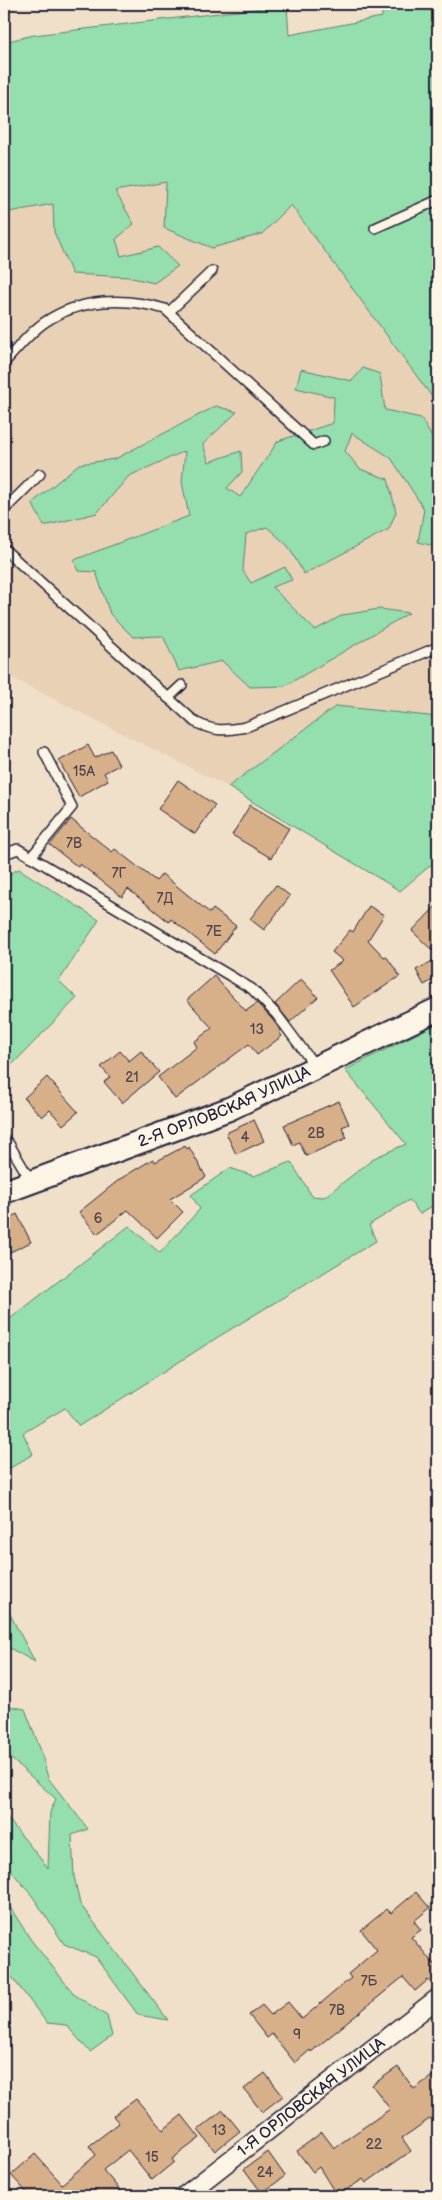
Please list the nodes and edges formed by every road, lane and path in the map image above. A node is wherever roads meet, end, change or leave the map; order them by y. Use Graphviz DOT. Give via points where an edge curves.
graph roads {
  1 [pos="438,200"];
  2 [pos="375,228"];
  3 [pos="212,271"];
  4 [pos="169,312"];
  5 [pos="4,363"];
  6 [pos="324,441"];
  7 [pos="40,474"];
  8 [pos="4,510"];
  9 [pos="4,549"];
  10 [pos="438,647"];
  11 [pos="182,685"];
  12 [pos="168,698"];
  13 [pos="44,752"];
  14 [pos="4,854"];
  15 [pos="31,857"];
  16 [pos="438,1009"];
  17 [pos="317,1068"];
  18 [pos="4,1139"];
  19 [pos="31,1182"];
  20 [pos="4,1192"];
  21 [pos="438,1998"];
  22 [pos="184,2196"];
  1 -- 2 [label="lane"];
  3 -- 4 [label="lane"];
  4 -- 5 [label="lane" via="142,302 92,302 71,308 45,322"];
  4 -- 6 [label="lane" via="314,446"];
  7 -- 8 [label="lane"];
  9 -- 12 [label="lane"];
  10 -- 12 [label="lane" via="246,727 227,731 212,730 195,722"];
  11 -- 12 [label="lane"];
  13 -- 15 [label="lane" via="72,807"];
  14 -- 15 [label="lane" via="18,850"];
  15 -- 17 [label="lane" via="252,989 278,1015"];
  16 -- 17 [label="street, 2-Я ОРЛОВСКАЯ УЛИЦА"];
  17 -- 19 [label="street, 2-Я ОРЛОВСКАЯ УЛИЦА" via="229,1109"];
  18 -- 19 [label="lane"];
  19 -- 20 [label="street, 2-Я ОРЛОВСКАЯ УЛИЦА"];
  21 -- 22 [label="street, 1-Я ОРЛОВСКАЯ УЛИЦА"];
}
